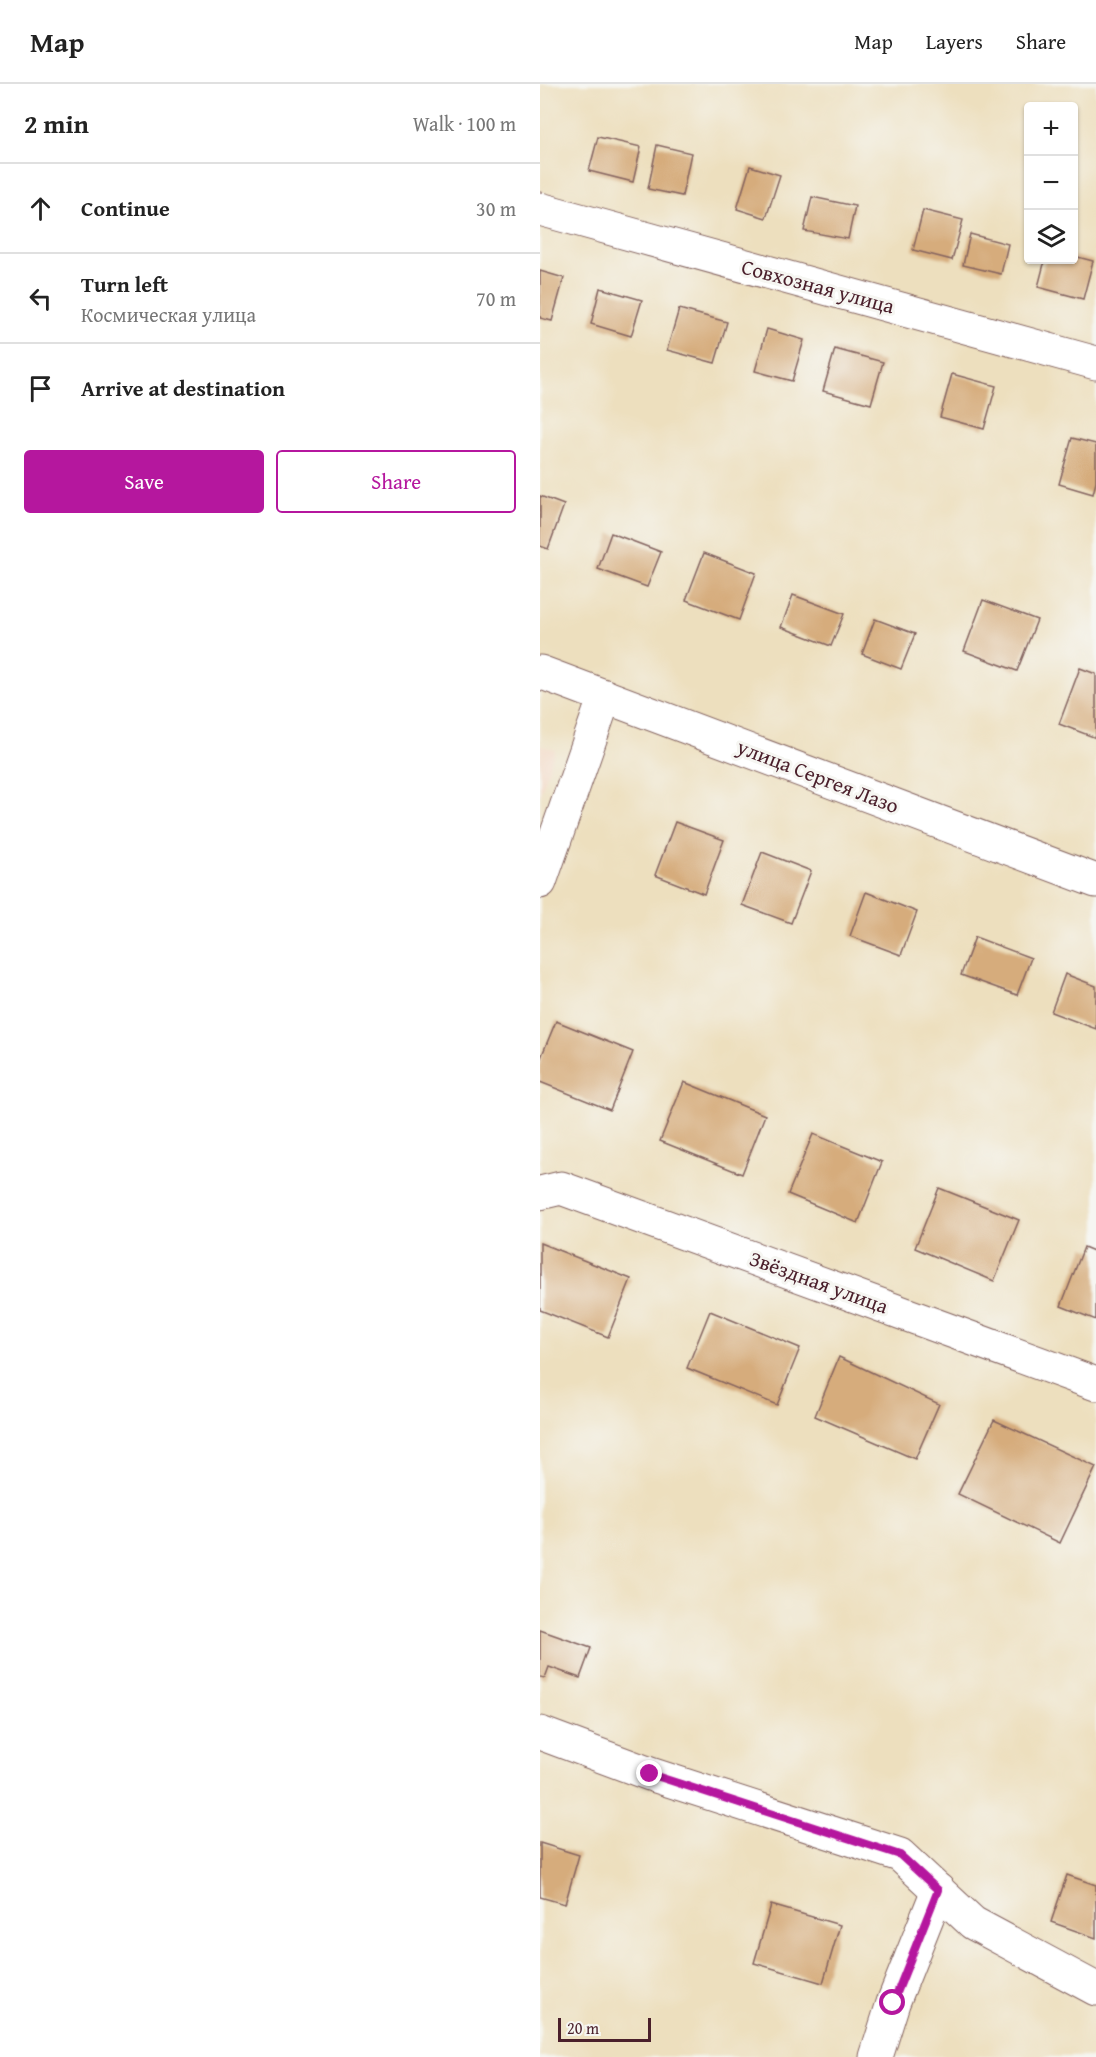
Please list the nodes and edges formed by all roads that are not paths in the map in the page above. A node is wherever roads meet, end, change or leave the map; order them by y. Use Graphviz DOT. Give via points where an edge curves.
graph roads {
  1 [pos="540,209"];
  2 [pos="1096,363"];
  3 [pos="540,672"];
  4 [pos="605,696"];
  5 [pos="1096,881"];
  6 [pos="540,882"];
  7 [pos="540,1193"];
  8 [pos="1096,1384"];
  9 [pos="540,1733"];
  10 [pos="938,1890"];
  11 [pos="1096,1989"];
  12 [pos="876,2057"];
  1 -- 2 [label="street, Совхозная улица"];
  3 -- 4 [label="street, улица Сергея Лазо"];
  4 -- 5 [label="street, улица Сергея Лазо"];
  4 -- 6 [label="street"];
  7 -- 8 [label="street, Звёздная улица" via="561,1188"];
  9 -- 10 [label="street" via="650,1774 900,1855"];
  10 -- 11 [label="street" via="973,1923"];
  10 -- 12 [label="street"];
}
